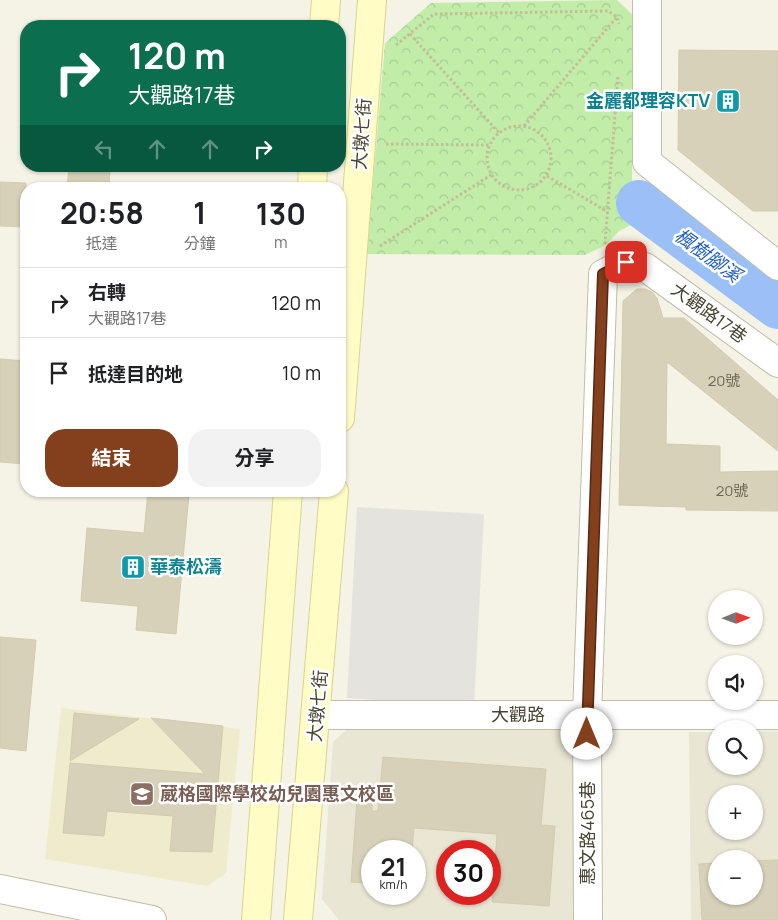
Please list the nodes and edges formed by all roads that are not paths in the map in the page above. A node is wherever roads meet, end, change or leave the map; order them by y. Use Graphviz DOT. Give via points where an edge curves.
graph roads {
  1 [pos="326,0"];
  2 [pos="372,0"];
  3 [pos="647,0"];
  4 [pos="324,20"];
  5 [pos="778,266"];
  6 [pos="346,340"];
  7 [pos="778,363"];
  8 [pos="288,497"];
  9 [pos="334,497"];
  10 [pos="317,715"];
  11 [pos="587,715"];
  12 [pos="778,715"];
  13 [pos="0,889"];
  14 [pos="152,920"];
  15 [pos="256,920"];
  16 [pos="298,920"];
  17 [pos="588,920"];
  1 -- 4 [label="street"];
  2 -- 6 [label="street, 大墩七街"];
  3 -- 5 [label="street" via="647,162"];
  7 -- 11 [label="street, 大觀路17巷" via="645,267 626,262 603,274"];
  8 -- 15 [label="street"];
  9 -- 10 [label="street, 大墩七街"];
  10 -- 11 [label="street, 大觀路"];
  10 -- 16 [label="street, 大墩七街"];
  11 -- 12 [label="street, 大觀路"];
  11 -- 17 [label="street, 惠文路465巷"];
  13 -- 14 [label="street"];
}
